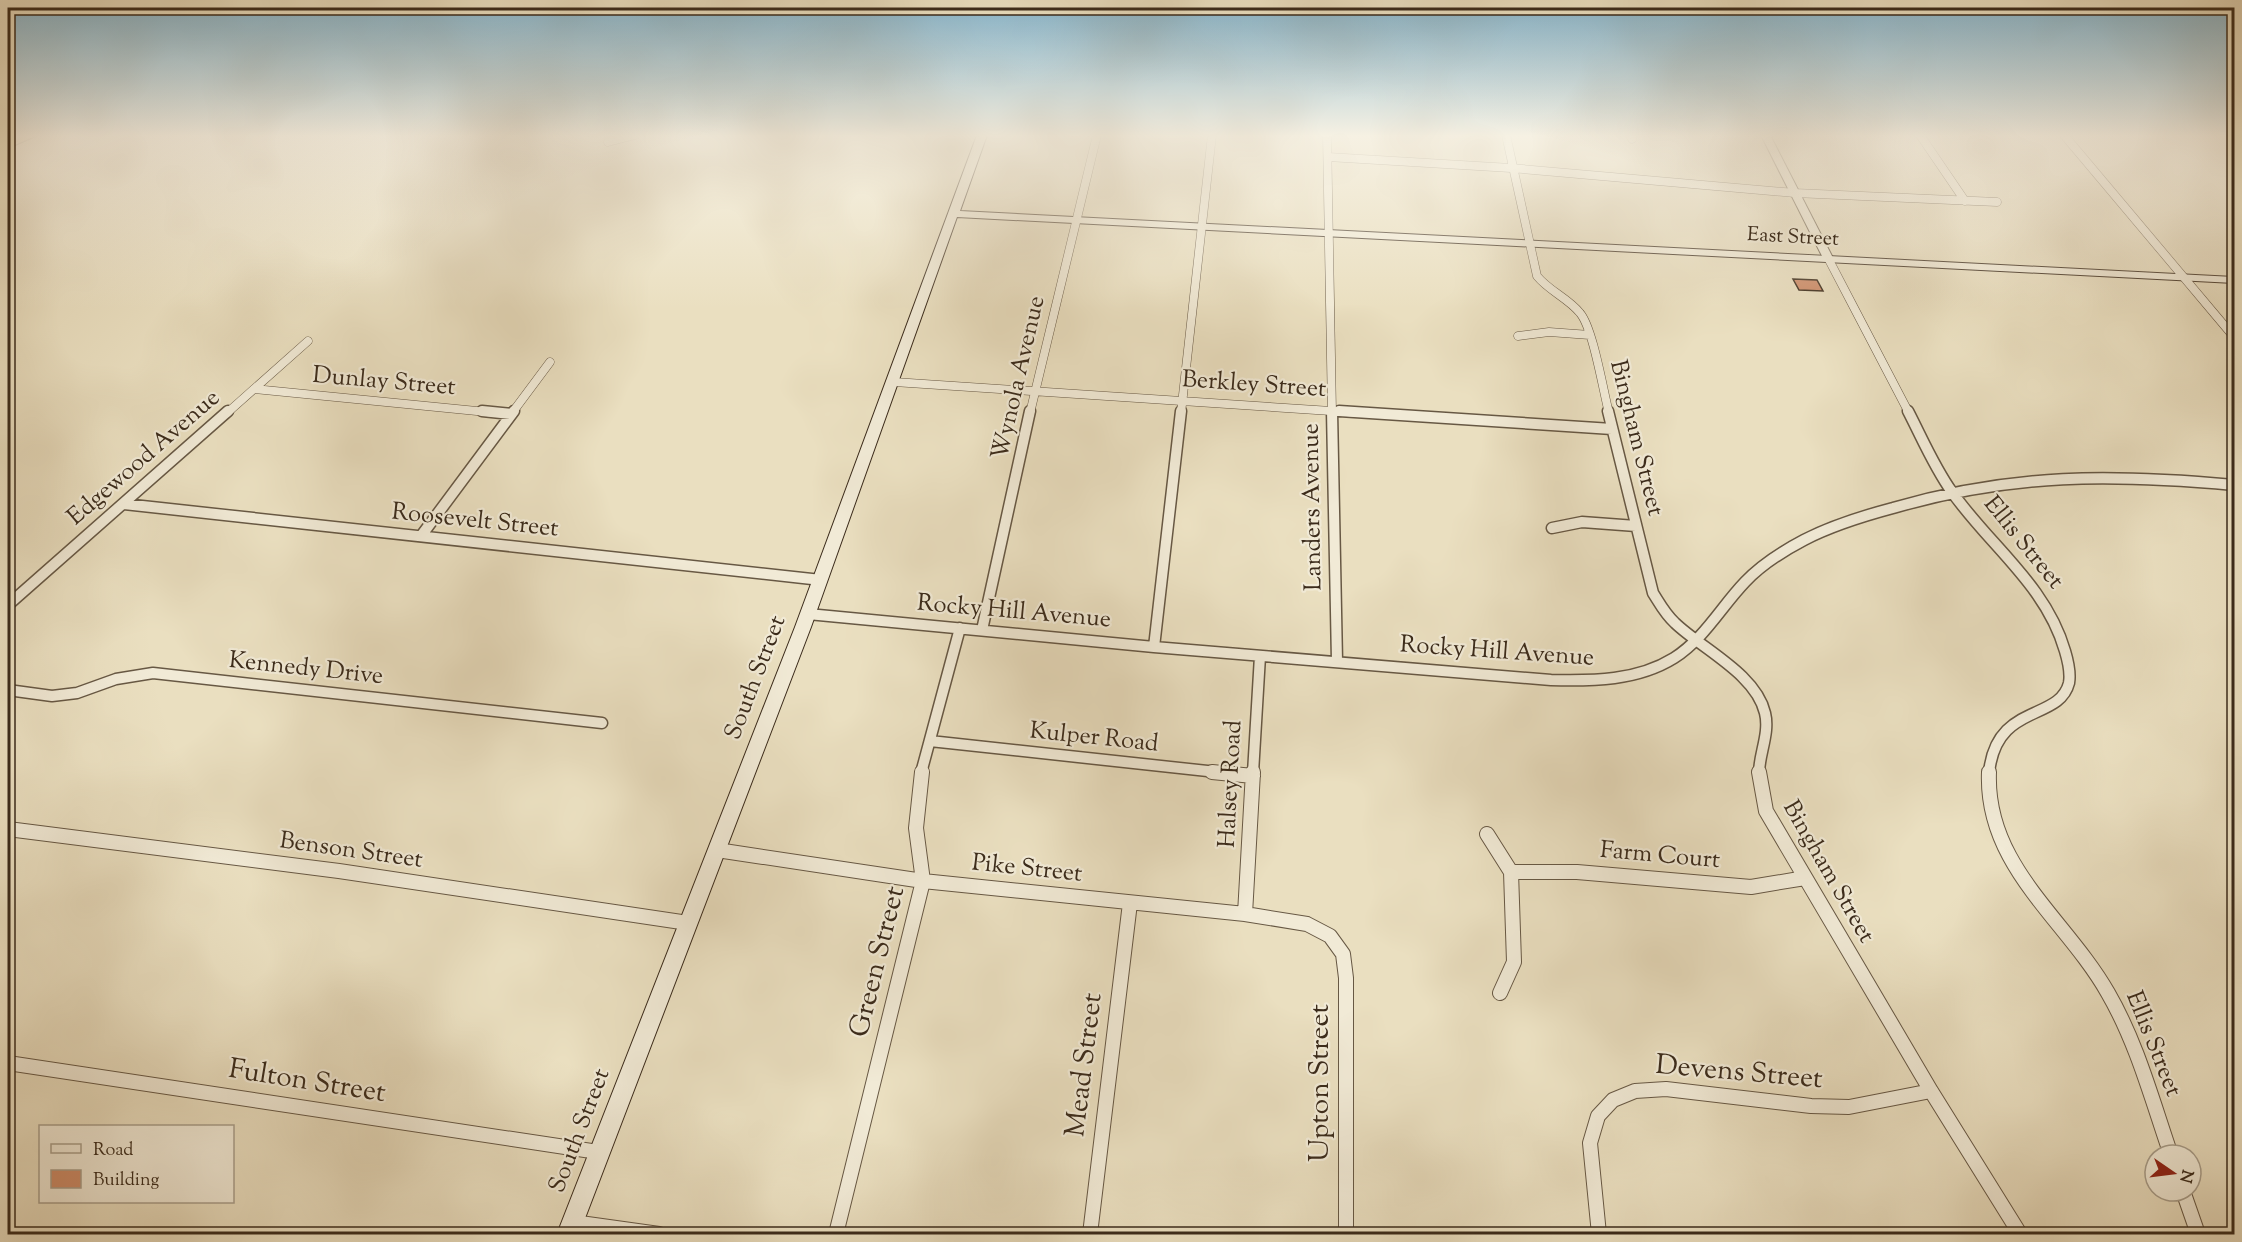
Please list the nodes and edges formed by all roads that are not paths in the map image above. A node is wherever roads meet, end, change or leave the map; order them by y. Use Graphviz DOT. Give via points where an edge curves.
graph roads {
  1 [pos="961,193"];
  2 [pos="1083,193"];
  3 [pos="1206,193"];
  4 [pos="1328,193"];
  5 [pos="1517,193"];
  6 [pos="1795,193"];
  7 [pos="1960,193"];
  8 [pos="2113,193"];
  9 [pos="1965,201"];
  10 [pos="1997,202"];
  11 [pos="954,214"];
  12 [pos="1077,220"];
  13 [pos="1202,227"];
  14 [pos="1329,233"];
  15 [pos="1529,243"];
  16 [pos="1828,258"];
  17 [pos="2183,276"];
  18 [pos="2235,280"];
  19 [pos="1590,335"];
  20 [pos="1518,336"];
  21 [pos="2235,337"];
  22 [pos="308,341"];
  23 [pos="550,362"];
  24 [pos="894,382"];
  25 [pos="254,389"];
  26 [pos="1035,389"];
  27 [pos="1183,400"];
  28 [pos="1331,410"];
  29 [pos="511,414"];
  30 [pos="1612,429"];
  31 [pos="2235,485"];
  32 [pos="1952,492"];
  33 [pos="124,504"];
  34 [pos="1636,526"];
  35 [pos="1552,528"];
  36 [pos="420,536"];
  37 [pos="821,580"];
  38 [pos="8,605"];
  39 [pos="808,614"];
  40 [pos="960,628"];
  41 [pos="982,630"];
  42 [pos="1695,640"];
  43 [pos="1154,646"];
  44 [pos="1260,656"];
  45 [pos="1337,661"];
  46 [pos="8,690"];
  47 [pos="602,723"];
  48 [pos="930,741"];
  49 [pos="1253,776"];
  50 [pos="8,829"];
  51 [pos="1487,834"];
  52 [pos="717,850"];
  53 [pos="1511,872"];
  54 [pos="1805,878"];
  55 [pos="923,881"];
  56 [pos="1130,903"];
  57 [pos="1245,914"];
  58 [pos="688,923"];
  59 [pos="1330,936"];
  60 [pos="1500,993"];
  61 [pos="8,1063"];
  62 [pos="1931,1091"];
  63 [pos="2167,1143"];
  64 [pos="598,1152"];
  65 [pos="2187,1203"];
  66 [pos="570,1228"];
  67 [pos="659,1234"];
  68 [pos="836,1234"];
  69 [pos="1090,1234"];
  70 [pos="1346,1234"];
  71 [pos="1599,1234"];
  72 [pos="2020,1234"];
  73 [pos="2198,1234"];
  1 -- 11 [label="main road, South Street"];
  2 -- 12 [label="street, Wynola Avenue"];
  3 -- 13 [label="street"];
  4 -- 14 [label="street, Landers Avenue"];
  5 -- 15 [label="street, Bingham Street"];
  6 -- 9 [label="street"];
  6 -- 16 [label="street, Ellis Street"];
  7 -- 9 [label="street"];
  8 -- 17 [label="street"];
  9 -- 10 [label="street"];
  11 -- 12 [label="main road, East Street"];
  11 -- 24 [label="main road, South Street"];
  12 -- 13 [label="main road, East Street"];
  12 -- 26 [label="street, Wynola Avenue"];
  13 -- 14 [label="main road, East Street"];
  13 -- 27 [label="street"];
  14 -- 15 [label="main road, East Street"];
  14 -- 28 [label="street, Landers Avenue"];
  15 -- 16 [label="main road, East Street"];
  15 -- 19 [label="street, Bingham Street" via="1537,276 1581,311"];
  16 -- 17 [label="main road, East Street"];
  16 -- 32 [label="street, Ellis Street"];
  17 -- 18 [label="main road, East Street"];
  17 -- 21 [label="street"];
  19 -- 20 [label="street" via="1549,332"];
  19 -- 30 [label="street, Bingham Street"];
  22 -- 25 [label="street, Edgewood Avenue"];
  23 -- 29 [label="street"];
  24 -- 26 [label="street, Berkley Street"];
  24 -- 37 [label="main road, South Street"];
  25 -- 29 [label="street, Dunlay Street"];
  25 -- 33 [label="street, Edgewood Avenue"];
  26 -- 27 [label="street, Berkley Street"];
  26 -- 41 [label="street, Wynola Avenue"];
  27 -- 28 [label="street, Berkley Street"];
  27 -- 43 [label="street"];
  28 -- 30 [label="street, Berkley Street"];
  28 -- 45 [label="street, Landers Avenue"];
  29 -- 36 [label="street"];
  30 -- 34 [label="street, Bingham Street"];
  31 -- 32 [label="street, Rocky Hill Avenue" via="2104,477 2039,479"];
  32 -- 42 [label="street, Rocky Hill Avenue" via="1879,510 1807,538 1748,579"];
  32 -- 63 [label="street, Ellis Street" via="2050,612 2064,645 2070,676 2061,698 2013,724 1996,742 1989,765 1989,796 2000,835 2031,894 2095,970 2123,1018"];
  33 -- 36 [label="street, Roosevelt Street"];
  33 -- 38 [label="street, Edgewood Avenue"];
  34 -- 35 [label="street" via="1578,521"];
  34 -- 42 [label="street, Bingham Street" via="1653,593 1665,613"];
  36 -- 37 [label="street, Roosevelt Street"];
  37 -- 39 [label="main road, South Street"];
  39 -- 40 [label="street, Rocky Hill Avenue"];
  39 -- 52 [label="main road, South Street"];
  40 -- 41 [label="street, Rocky Hill Avenue"];
  40 -- 48 [label="street, Green Street"];
  41 -- 43 [label="street, Rocky Hill Avenue"];
  42 -- 45 [label="street, Rocky Hill Avenue" via="1675,657 1651,669 1616,679 1585,681"];
  42 -- 54 [label="street, Bingham Street" via="1746,682 1765,713 1760,791"];
  43 -- 44 [label="street, Rocky Hill Avenue"];
  44 -- 45 [label="street, Rocky Hill Avenue"];
  44 -- 49 [label="street, Halsey Road"];
  46 -- 47 [label="street, Kennedy Drive" via="52,696 78,693 116,678 153,673"];
  48 -- 49 [label="street, Kulper Road"];
  48 -- 55 [label="street, Green Street" via="921,774 916,828"];
  49 -- 57 [label="street, Halsey Road"];
  50 -- 58 [label="street, Benson Street" via="339,871"];
  51 -- 53 [label="street"];
  52 -- 55 [label="street, Pike Street"];
  52 -- 58 [label="main road, South Street"];
  53 -- 54 [label="street, Farm Court" via="1578,872 1751,887"];
  53 -- 60 [label="street" via="1514,962"];
  54 -- 62 [label="street, Bingham Street"];
  55 -- 56 [label="street, Pike Street"];
  55 -- 68 [label="street, Green Street"];
  56 -- 57 [label="street, Pike Street"];
  56 -- 69 [label="street, Mead Street"];
  57 -- 59 [label="street, Pike Street" via="1307,924"];
  58 -- 64 [label="main road, South Street"];
  59 -- 70 [label="street, Upton Street" via="1343,954 1347,978"];
  61 -- 64 [label="street, Fulton Street"];
  62 -- 71 [label="street, Devens Street" via="1849,1107 1666,1089 1635,1091 1613,1100 1598,1116 1590,1143"];
  62 -- 72 [label="street, Bingham Street"];
  64 -- 66 [label="main road, South Street"];
  65 -- 73 [label="street"];
  66 -- 67 [label="street"];
}
